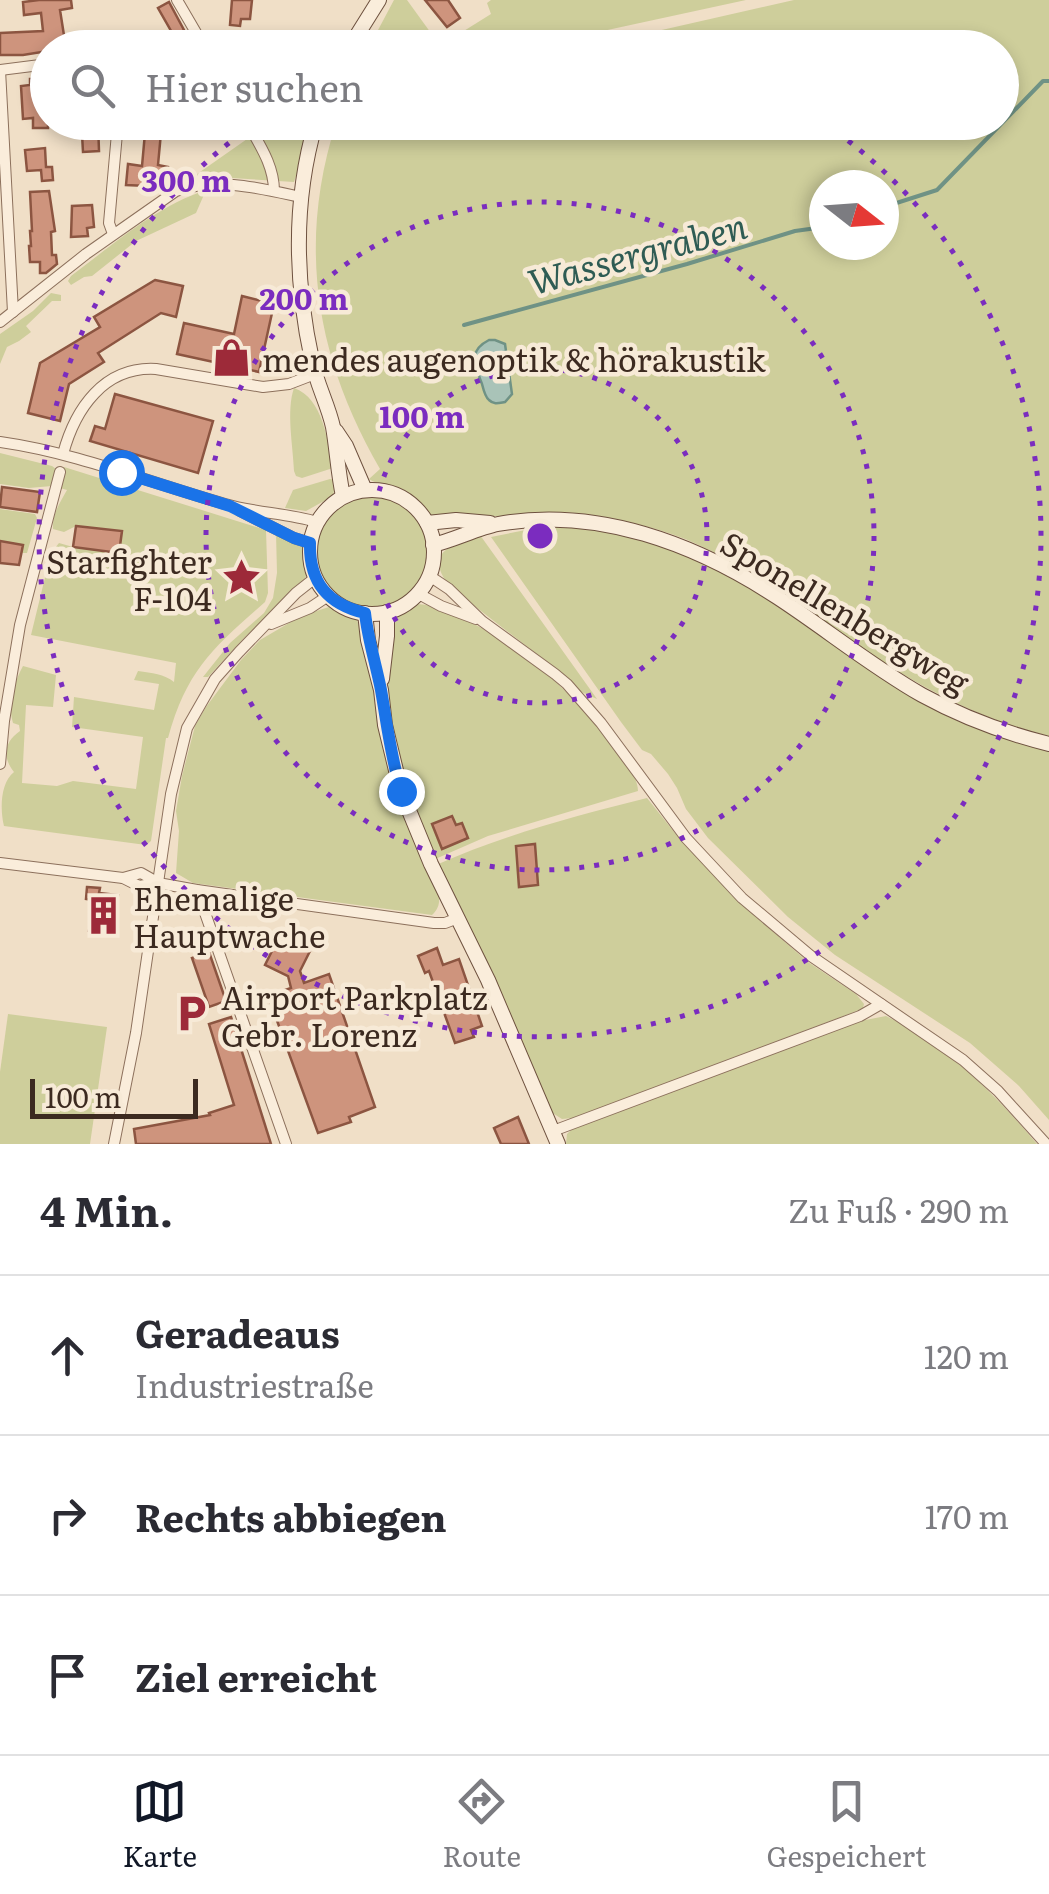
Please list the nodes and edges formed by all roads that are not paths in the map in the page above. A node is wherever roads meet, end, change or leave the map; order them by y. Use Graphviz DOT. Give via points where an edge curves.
graph roads {
  1 [pos="177,0"];
  2 [pos="379,0"];
  3 [pos="194,30"];
  4 [pos="360,30"];
  5 [pos="30,66"];
  6 [pos="0,70"];
  7 [pos="116,140"];
  8 [pos="256,140"];
  9 [pos="312,140"];
  10 [pos="274,191"];
  11 [pos="301,197"];
  12 [pos="113,234"];
  13 [pos="13,312"];
  14 [pos="0,322"];
  15 [pos="315,374"];
  16 [pos="332,426"];
  17 [pos="0,442"];
  18 [pos="63,454"];
  19 [pos="60,472"];
  20 [pos="365,490"];
  21 [pos="343,496"];
  22 [pos="230,506"];
  23 [pos="317,522"];
  24 [pos="427,523"];
  25 [pos="495,524"];
  26 [pos="310,543"];
  27 [pos="433,546"];
  28 [pos="428,576"];
  29 [pos="315,578"];
  30 [pos="418,593"];
  31 [pos="328,596"];
  32 [pos="386,612"];
  33 [pos="365,613"];
  34 [pos="482,621"];
  35 [pos="266,626"];
  36 [pos="381,690"];
  37 [pos="1049,744"];
  38 [pos="0,764"];
  39 [pos="0,863"];
  40 [pos="158,883"];
  41 [pos="197,890"];
  42 [pos="458,918"];
  43 [pos="881,1004"];
  44 [pos="556,1138"];
  45 [pos="114,1144"];
  46 [pos="286,1144"];
  47 [pos="1046,1144"];
  1 -- 3 [label="street"];
  2 -- 4 [label="street"];
  5 -- 6 [label="street"];
  6 -- 13 [label="street"];
  7 -- 12 [label="street" via="108,223"];
  8 -- 10 [label="street"];
  9 -- 11 [label="street"];
  10 -- 11 [label="street"];
  10 -- 12 [label="street" via="189,186"];
  11 -- 15 [label="street" via="302,303"];
  12 -- 13 [label="street"];
  13 -- 14 [label="street"];
  15 -- 16 [label="street"];
  15 -- 18 [label="street" via="262,387 156,369 126,372 87,400"];
  16 -- 20 [label="street"];
  16 -- 21 [label="street"];
  17 -- 18 [label="street"];
  18 -- 22 [label="street"];
  19 -- 38 [label="street" via="20,625"];
  20 -- 21 [label="street"];
  20 -- 24 [label="street" via="397,495"];
  21 -- 23 [label="street"];
  22 -- 23 [label="street"];
  22 -- 26 [label="street"];
  23 -- 26 [label="street"];
  24 -- 25 [label="street, Sponellenbergweg"];
  24 -- 27 [label="street"];
  25 -- 27 [label="street, Sponellenbergweg"];
  25 -- 37 [label="street, Sponellenbergweg" via="603,524 683,546 779,598 924,696"];
  26 -- 29 [label="street"];
  27 -- 28 [label="street"];
  28 -- 30 [label="street"];
  28 -- 34 [label="street"];
  29 -- 31 [label="street"];
  29 -- 35 [label="street"];
  30 -- 32 [label="street"];
  30 -- 34 [label="street"];
  31 -- 33 [label="street"];
  31 -- 35 [label="street"];
  32 -- 33 [label="street"];
  32 -- 36 [label="street"];
  33 -- 36 [label="street"];
  34 -- 43 [label="street" via="580,699 686,838 742,898"];
  35 -- 40 [label="street" via="215,679 187,728"];
  36 -- 42 [label="street" via="401,791"];
  39 -- 40 [label="street" via="123,878 140,886"];
  40 -- 41 [label="street"];
  40 -- 45 [label="street"];
  41 -- 42 [label="street" via="434,922"];
  41 -- 46 [label="street"];
  42 -- 44 [label="street"];
  43 -- 44 [label="street"];
  43 -- 47 [label="street" via="963,1060"];
}
